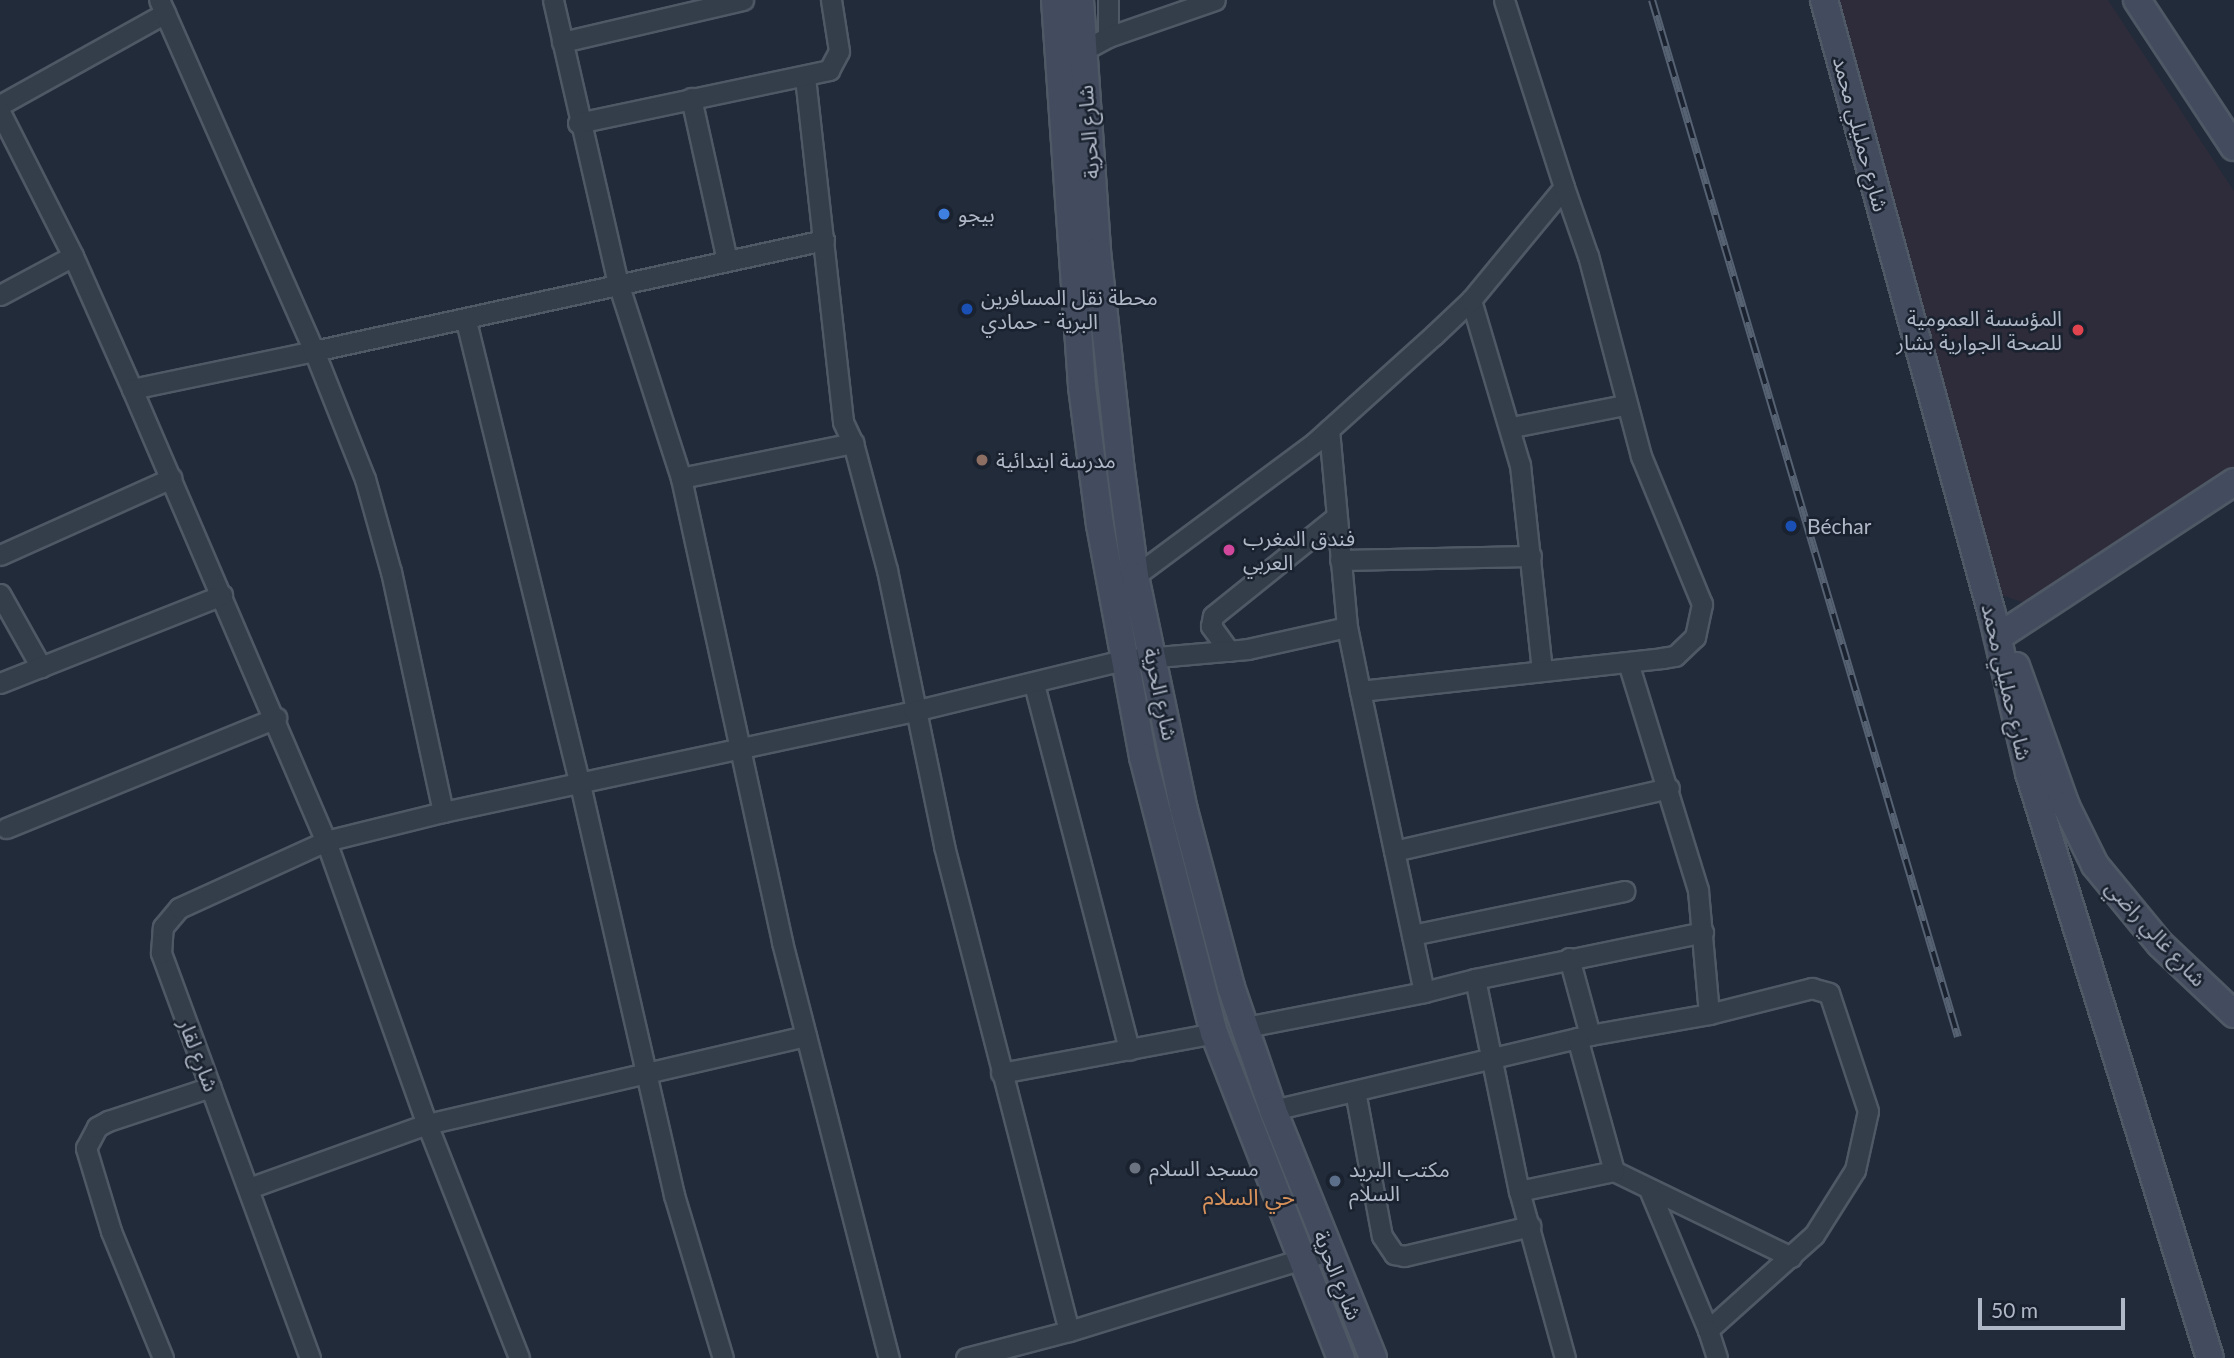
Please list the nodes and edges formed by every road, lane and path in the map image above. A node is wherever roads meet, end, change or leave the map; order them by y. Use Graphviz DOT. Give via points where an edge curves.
graph roads {
  1 [pos="553,0"];
  2 [pos="743,0"];
  3 [pos="831,0"];
  4 [pos="1055,0"];
  5 [pos="1080,0"];
  6 [pos="1108,0"];
  7 [pos="1215,0"];
  8 [pos="1504,0"];
  9 [pos="1824,0"];
  10 [pos="2137,0"];
  11 [pos="704,5"];
  12 [pos="162,6"];
  13 [pos="1108,37"];
  14 [pos="562,42"];
  15 [pos="1082,51"];
  16 [pos="805,77"];
  17 [pos="691,98"];
  18 [pos="0,104"];
  19 [pos="0,112"];
  20 [pos="579,123"];
  21 [pos="2234,146"];
  22 [pos="1564,187"];
  23 [pos="824,240"];
  24 [pos="73,256"];
  25 [pos="727,260"];
  26 [pos="618,283"];
  27 [pos="0,295"];
  28 [pos="1471,300"];
  29 [pos="466,321"];
  30 [pos="314,351"];
  31 [pos="132,389"];
  32 [pos="1624,405"];
  33 [pos="1511,427"];
  34 [pos="1329,430"];
  35 [pos="853,443"];
  36 [pos="171,478"];
  37 [pos="681,478"];
  38 [pos="2234,482"];
  39 [pos="1335,518"];
  40 [pos="0,555"];
  41 [pos="1531,556"];
  42 [pos="1340,560"];
  43 [pos="1135,576"];
  44 [pos="0,594"];
  45 [pos="222,596"];
  46 [pos="1347,627"];
  47 [pos="1999,649"];
  48 [pos="1229,651"];
  49 [pos="1153,658"];
  50 [pos="1123,660"];
  51 [pos="1628,663"];
  52 [pos="41,667"];
  53 [pos="1542,670"];
  54 [pos="0,683"];
  55 [pos="1034,684"];
  56 [pos="1360,691"];
  57 [pos="914,711"];
  58 [pos="276,718"];
  59 [pos="740,746"];
  60 [pos="579,780"];
  61 [pos="1669,788"];
  62 [pos="443,812"];
  63 [pos="6,828"];
  64 [pos="326,841"];
  65 [pos="1394,851"];
  66 [pos="1625,891"];
  67 [pos="1703,932"];
  68 [pos="1412,935"];
  69 [pos="1569,958"];
  70 [pos="1475,979"];
  71 [pos="1424,992"];
  72 [pos="1709,1014"];
  73 [pos="2234,1014"];
  74 [pos="1246,1027"];
  75 [pos="1214,1033"];
  76 [pos="806,1035"];
  77 [pos="1583,1036"];
  78 [pos="1129,1050"];
  79 [pos="1489,1058"];
  80 [pos="646,1071"];
  81 [pos="1002,1073"];
  82 [pos="211,1087"];
  83 [pos="1355,1091"];
  84 [pos="1273,1110"];
  85 [pos="427,1124"];
  86 [pos="1614,1171"];
  87 [pos="249,1188"];
  88 [pos="1649,1189"];
  89 [pos="1519,1191"];
  90 [pos="1530,1226"];
  91 [pos="1328,1251"];
  92 [pos="1791,1256"];
  93 [pos="1300,1257"];
  94 [pos="1708,1330"];
  95 [pos="1069,1331"];
  96 [pos="989,1355"];
  97 [pos="163,1358"];
  98 [pos="310,1358"];
  99 [pos="519,1358"];
  100 [pos="723,1358"];
  101 [pos="889,1358"];
  102 [pos="966,1358"];
  103 [pos="1341,1358"];
  104 [pos="1373,1358"];
  105 [pos="1565,1358"];
  106 [pos="1717,1358"];
  107 [pos="2210,1358"];
  1 -- 14 [label="street"];
  2 -- 11 [label="street"];
  3 -- 16 [label="street" via="837,60 829,69"];
  4 -- 50 [label="main road, شارع الحرية" via="1082,387"];
  5 -- 15 [label="main road, شارع الحرية"];
  6 -- 13 [label="street"];
  7 -- 13 [label="street"];
  8 -- 22 [label="street"];
  9 -- 47 [label="main road, شارع حمليلي محمد"];
  10 -- 21 [label="main road"];
  11 -- 14 [label="street"];
  12 -- 18 [label="street"];
  12 -- 30 [label="street"];
  13 -- 15 [label="street"];
  14 -- 20 [label="street"];
  15 -- 43 [label="main road, شارع الحرية" via="1097,251"];
  16 -- 17 [label="street"];
  16 -- 23 [label="street"];
  17 -- 20 [label="street"];
  17 -- 25 [label="street"];
  19 -- 24 [label="street"];
  20 -- 26 [label="street"];
  22 -- 28 [label="street"];
  22 -- 32 [label="street" via="1588,256"];
  23 -- 25 [label="street"];
  23 -- 35 [label="street" via="836,380 843,422"];
  24 -- 27 [label="street"];
  24 -- 31 [label="street"];
  25 -- 26 [label="street"];
  26 -- 29 [label="street"];
  26 -- 37 [label="street"];
  28 -- 33 [label="street"];
  28 -- 34 [label="street"];
  29 -- 30 [label="street"];
  29 -- 60 [label="street"];
  30 -- 31 [label="street"];
  30 -- 62 [label="street" via="339,405 369,492"];
  31 -- 36 [label="street"];
  32 -- 33 [label="street"];
  32 -- 51 [label="street" via="1702,604 1701,621 1675,656"];
  33 -- 41 [label="street"];
  34 -- 39 [label="street"];
  34 -- 43 [label="street"];
  35 -- 37 [label="street"];
  35 -- 57 [label="street" via="887,570"];
  36 -- 40 [label="street"];
  36 -- 45 [label="street"];
  37 -- 59 [label="street"];
  38 -- 47 [label="main road"];
  39 -- 42 [label="street"];
  39 -- 48 [label="street" via="1213,616 1212,626"];
  41 -- 42 [label="street"];
  41 -- 53 [label="street"];
  42 -- 46 [label="street"];
  43 -- 49 [label="main road, شارع الحرية"];
  44 -- 52 [label="street"];
  45 -- 52 [label="street"];
  45 -- 58 [label="street"];
  46 -- 48 [label="street, شارع لقار"];
  46 -- 56 [label="street"];
  47 -- 73 [label="main road, شارع غالي راضي" via="2021,672 2057,783 2095,865 2160,944"];
  47 -- 107 [label="main road, شارع حمليلي محمد" via="2029,773"];
  48 -- 49 [label="street, شارع لقار"];
  49 -- 50 [label="street, شارع لقار"];
  49 -- 74 [label="main road, شارع الحرية" via="1184,810"];
  50 -- 55 [label="street, شارع لقار"];
  50 -- 75 [label="main road, شارع الحرية" via="1165,848"];
  51 -- 53 [label="street"];
  51 -- 61 [label="street"];
  52 -- 54 [label="street"];
  53 -- 56 [label="street"];
  55 -- 57 [label="street, شارع لقار"];
  55 -- 78 [label="street"];
  56 -- 65 [label="street"];
  57 -- 59 [label="street, شارع لقار"];
  57 -- 81 [label="street"];
  58 -- 63 [label="street"];
  58 -- 64 [label="street"];
  59 -- 60 [label="street, شارع لقار"];
  59 -- 76 [label="street"];
  60 -- 62 [label="street, شارع لقار"];
  60 -- 80 [label="street"];
  61 -- 65 [label="street"];
  61 -- 67 [label="street" via="1698,890"];
  62 -- 64 [label="street, شارع لقار"];
  64 -- 82 [label="street, شارع لقار" via="179,908 163,927 161,953"];
  64 -- 85 [label="street"];
  65 -- 68 [label="street"];
  66 -- 68 [label="street"];
  67 -- 69 [label="street"];
  67 -- 72 [label="street"];
  68 -- 71 [label="street"];
  69 -- 70 [label="street"];
  69 -- 77 [label="street"];
  70 -- 71 [label="street"];
  70 -- 79 [label="street"];
  71 -- 74 [label="street"];
  72 -- 77 [label="street"];
  72 -- 92 [label="street" via="1818,987 1829,993 1852,1054 1868,1111 1855,1170 1814,1235"];
  74 -- 84 [label="main road, شارع الحرية"];
  75 -- 78 [label="street"];
  75 -- 93 [label="main road, شارع الحرية"];
  76 -- 80 [label="street"];
  76 -- 101 [label="street"];
  77 -- 79 [label="street"];
  77 -- 86 [label="street"];
  78 -- 81 [label="street"];
  79 -- 83 [label="street"];
  79 -- 89 [label="street"];
  80 -- 85 [label="street"];
  80 -- 100 [label="street" via="674,1195"];
  81 -- 95 [label="street"];
  82 -- 87 [label="street, شارع لقار"];
  82 -- 97 [label="street" via="108,1121 97,1127 86,1148 111,1231"];
  83 -- 84 [label="street"];
  83 -- 90 [label="street" via="1380,1227 1384,1243 1394,1254 1405,1256"];
  84 -- 91 [label="main road, شارع الحرية"];
  85 -- 87 [label="street"];
  85 -- 99 [label="street"];
  86 -- 88 [label="street"];
  86 -- 89 [label="street"];
  87 -- 98 [label="street, شارع لقار"];
  88 -- 92 [label="street"];
  88 -- 94 [label="street"];
  89 -- 90 [label="street"];
  90 -- 105 [label="street"];
  91 -- 93 [label="street"];
  91 -- 104 [label="main road, شارع الحرية"];
  92 -- 94 [label="street"];
  93 -- 95 [label="street"];
  93 -- 103 [label="main road, شارع الحرية"];
  94 -- 106 [label="street"];
  95 -- 96 [label="street"];
  96 -- 102 [label="street"];
}
